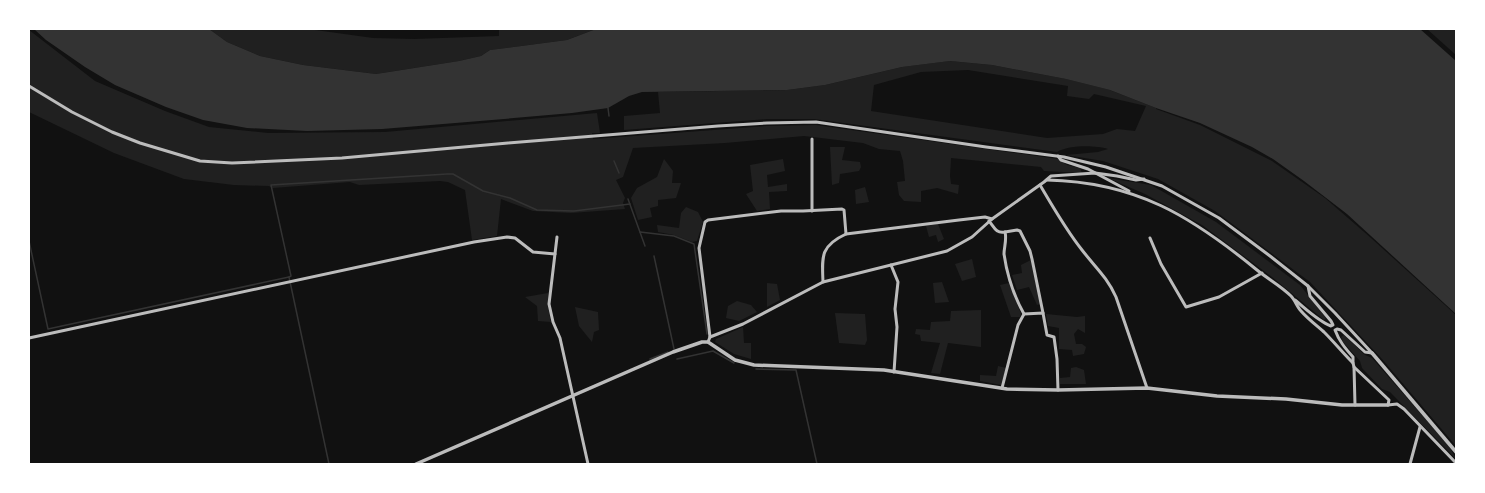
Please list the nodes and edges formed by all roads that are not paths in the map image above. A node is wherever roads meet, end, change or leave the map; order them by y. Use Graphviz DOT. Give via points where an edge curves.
graph roads {
  1 [pos="29,86"];
  2 [pos="812,139"];
  3 [pos="1058,156"];
  4 [pos="1095,173"];
  5 [pos="1146,179"];
  6 [pos="1047,180"];
  7 [pos="1040,185"];
  8 [pos="1136,195"];
  9 [pos="812,211"];
  10 [pos="990,220"];
  11 [pos="1005,232"];
  12 [pos="846,234"];
  13 [pos="557,237"];
  14 [pos="1150,238"];
  15 [pos="555,254"];
  16 [pos="891,265"];
  17 [pos="1262,273"];
  18 [pos="823,282"];
  19 [pos="1308,286"];
  20 [pos="1292,297"];
  21 [pos="1043,313"];
  22 [pos="1024,314"];
  23 [pos="1332,326"];
  24 [pos="1336,330"];
  25 [pos="710,337"];
  26 [pos="29,338"];
  27 [pos="708,342"];
  28 [pos="1372,353"];
  29 [pos="1354,365"];
  30 [pos="894,372"];
  31 [pos="1002,388"];
  32 [pos="1147,388"];
  33 [pos="1058,390"];
  34 [pos="573,397"];
  35 [pos="1355,405"];
  36 [pos="1388,405"];
  37 [pos="1420,426"];
  38 [pos="1456,452"];
  39 [pos="1456,463"];
  40 [pos="416,464"];
  41 [pos="588,464"];
  42 [pos="1410,464"];
  1 -- 3 [label="street" via="112,132 200,161 216,163 342,158 667,130 796,122 816,122"];
  2 -- 9 [label="street"];
  3 -- 4 [label="street"];
  3 -- 5 [label="street"];
  4 -- 5 [label="street" via="1136,180"];
  4 -- 6 [label="street" via="1051,176"];
  4 -- 8 [label="street"];
  5 -- 19 [label="street" via="1219,218"];
  6 -- 7 [label="street"];
  6 -- 8 [label="street" via="1106,186"];
  7 -- 10 [label="street"];
  7 -- 32 [label="street" via="1066,229 1112,287"];
  8 -- 17 [label="street" via="1159,204 1199,226"];
  9 -- 12 [label="street" via="844,210"];
  9 -- 25 [label="street" via="781,211 705,222 699,248"];
  10 -- 11 [label="street" via="997,231"];
  10 -- 12 [label="street" via="985,217"];
  10 -- 16 [label="street" via="972,237 947,251"];
  11 -- 21 [label="street" via="1020,231 1030,251"];
  11 -- 22 [label="street" via="1004,252 1008,274"];
  12 -- 18 [label="street" via="829,246 822,258"];
  13 -- 15 [label="street"];
  14 -- 17 [label="street" via="1161,264 1186,307 1219,297"];
  15 -- 26 [label="street" via="533,252 515,238 496,238"];
  15 -- 34 [label="street" via="550,304"];
  16 -- 18 [label="street"];
  16 -- 30 [label="street" via="898,282"];
  17 -- 20 [label="street"];
  18 -- 25 [label="street" via="743,324"];
  19 -- 23 [label="street" via="1310,296 1331,321"];
  19 -- 28 [label="street"];
  20 -- 23 [label="street" via="1318,319"];
  20 -- 29 [label="street" via="1300,310"];
  21 -- 22 [label="street"];
  21 -- 33 [label="street" via="1047,335 1054,337"];
  22 -- 31 [label="street" via="1018,325"];
  23 -- 24 [label="street"];
  24 -- 28 [label="street" via="1341,330 1365,352"];
  24 -- 29 [label="street" via="1342,345 1353,357"];
  25 -- 27 [label="street"];
  27 -- 30 [label="street" via="735,360 754,365"];
  27 -- 34 [label="street" via="674,352"];
  28 -- 38 [label="street"];
  29 -- 35 [label="street"];
  29 -- 36 [label="street" via="1389,400"];
  30 -- 31 [label="street"];
  31 -- 33 [label="street"];
  32 -- 33 [label="street"];
  32 -- 35 [label="street" via="1217,396"];
  34 -- 40 [label="street"];
  34 -- 41 [label="street"];
  35 -- 36 [label="street"];
  36 -- 37 [label="street" via="1397,404"];
  37 -- 39 [label="street"];
  37 -- 42 [label="street"];
}
